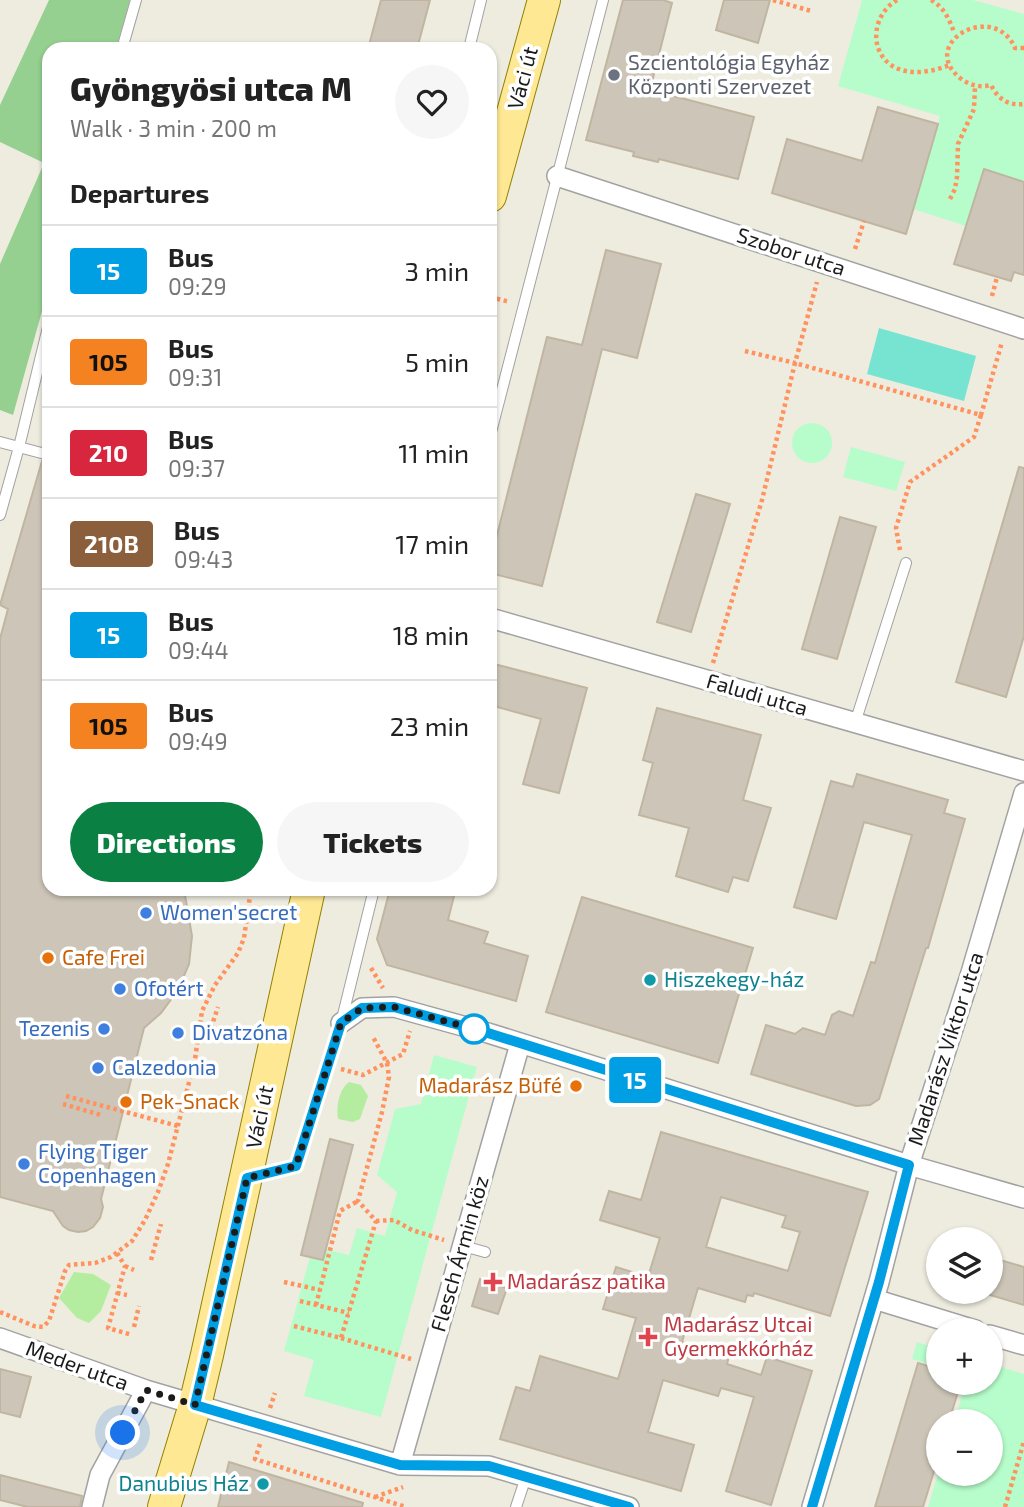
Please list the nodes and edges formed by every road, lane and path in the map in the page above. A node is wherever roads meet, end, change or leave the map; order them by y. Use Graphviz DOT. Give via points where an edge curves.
graph roads {
  1 [pos="136,0"];
  2 [pos="481,0"];
  3 [pos="544,0"];
  4 [pos="603,0"];
  5 [pos="773,0"];
  6 [pos="897,0"];
  7 [pos="931,0"];
  8 [pos="811,11"];
  9 [pos="996,22"];
  10 [pos="963,24"];
  11 [pos="954,32"];
  12 [pos="124,42"];
  13 [pos="471,42"];
  14 [pos="1024,48"];
  15 [pos="950,65"];
  16 [pos="975,86"];
  17 [pos="1024,104"];
  18 [pos="497,171"];
  19 [pos="557,176"];
  20 [pos="950,199"];
  21 [pos="864,221"];
  22 [pos="855,249"];
  23 [pos="822,262"];
  24 [pos="998,277"];
  25 [pos="992,296"];
  26 [pos="1016,326"];
  27 [pos="746,351"];
  28 [pos="42,352"];
  29 [pos="795,363"];
  30 [pos="497,409"];
  31 [pos="981,415"];
  32 [pos="0,442"];
  33 [pos="19,447"];
  34 [pos="42,453"];
  35 [pos="0,515"];
  36 [pos="906,563"];
  37 [pos="497,620"];
  38 [pos="707,680"];
  39 [pos="855,723"];
  40 [pos="1024,771"];
  41 [pos="1024,793"];
  42 [pos="250,896"];
  43 [pos="307,896"];
  44 [pos="372,896"];
  45 [pos="359,948"];
  46 [pos="218,1007"];
  47 [pos="394,1007"];
  48 [pos="415,1013"];
  49 [pos="341,1023"];
  50 [pos="211,1028"];
  51 [pos="373,1037"];
  52 [pos="520,1044"];
  53 [pos="387,1063"];
  54 [pos="340,1069"];
  55 [pos="66,1096"];
  56 [pos="64,1104"];
  57 [pos="101,1115"];
  58 [pos="178,1126"];
  59 [pos="909,1165"];
  60 [pos="247,1178"];
  61 [pos="1024,1198"];
  62 [pos="358,1201"];
  63 [pos="376,1221"];
  64 [pos="161,1224"];
  65 [pos="463,1246"];
  66 [pos="485,1252"];
  67 [pos="117,1253"];
  68 [pos="151,1260"];
  69 [pos="125,1266"];
  70 [pos="134,1270"];
  71 [pos="284,1282"];
  72 [pos="320,1290"];
  73 [pos="117,1293"];
  74 [pos="127,1295"];
  75 [pos="874,1299"];
  76 [pos="300,1300"];
  77 [pos="316,1305"];
  78 [pos="139,1306"];
  79 [pos="0,1312"];
  80 [pos="349,1313"];
  81 [pos="936,1318"];
  82 [pos="294,1326"];
  83 [pos="134,1327"];
  84 [pos="132,1335"];
  85 [pos="0,1338"];
  86 [pos="341,1338"];
  87 [pos="1003,1339"];
  88 [pos="1024,1345"];
  89 [pos="429,1364"];
  90 [pos="146,1390"];
  91 [pos="275,1392"];
  92 [pos="195,1405"];
  93 [pos="265,1426"];
  94 [pos="1024,1441"];
  95 [pos="400,1465"];
  96 [pos="526,1477"];
  97 [pos="406,1485"];
  98 [pos="374,1497"];
  99 [pos="92,1507"];
  100 [pos="164,1507"];
  101 [pos="407,1507"];
  102 [pos="516,1507"];
  103 [pos="629,1507"];
  104 [pos="812,1507"];
  105 [pos="1005,1507"];
  1 -- 12 [label="lane"];
  2 -- 13 [label="lane"];
  3 -- 18 [label="main road, Váci út"];
  4 -- 19 [label="lane"];
  5 -- 8 [label="path"];
  6 -- 15 [label="path" via="881,14 877,25 876,37 885,59 906,71"];
  7 -- 11 [label="path" via="946,13"];
  9 -- 14 [label="path" via="1005,28 1015,48"];
  10 -- 11 [label="path"];
  11 -- 15 [label="path" via="947,54"];
  15 -- 16 [label="path" via="956,75"];
  16 -- 17 [label="path" via="991,85 1002,100"];
  16 -- 20 [label="path" via="974,109 958,144 957,177"];
  19 -- 23 [label="street, Szobor utca"];
  19 -- 30 [label="lane"];
  21 -- 22 [label="path"];
  23 -- 26 [label="street, Szobor utca"];
  23 -- 29 [label="path"];
  24 -- 25 [label="path"];
  26 -- 31 [label="path"];
  27 -- 29 [label="path"];
  28 -- 33 [label="lane"];
  29 -- 31 [label="path"];
  29 -- 38 [label="path" via="762,500"];
  31 -- 36 [label="path" via="974,437 910,482 897,528"];
  32 -- 33 [label="lane"];
  33 -- 34 [label="lane"];
  33 -- 35 [label="lane"];
  36 -- 39 [label="lane"];
  37 -- 38 [label="street, Faludi utca"];
  38 -- 39 [label="street, Faludi utca"];
  39 -- 40 [label="street, Faludi utca"];
  41 -- 59 [label="street, Madarász Viktor utca"];
  42 -- 58 [label="path" via="238,953 202,1011"];
  43 -- 60 [label="main road, Váci út"];
  44 -- 45 [label="lane"];
  45 -- 47 [label="path"];
  45 -- 49 [label="lane"];
  46 -- 50 [label="path"];
  47 -- 48 [label="street"];
  47 -- 49 [label="street" via="362,1008"];
  48 -- 52 [label="street"];
  48 -- 53 [label="path" via="403,1054"];
  49 -- 60 [label="lane" via="296,1166"];
  51 -- 53 [label="path"];
  52 -- 59 [label="street"];
  52 -- 65 [label="street, Flesch Ármin köz"];
  53 -- 54 [label="path" via="363,1075"];
  53 -- 62 [label="path" via="382,1112"];
  55 -- 58 [label="path"];
  56 -- 57 [label="path"];
  58 -- 67 [label="path" via="166,1171 145,1220 132,1241"];
  59 -- 61 [label="street"];
  59 -- 75 [label="street, Madarász Viktor utca"];
  60 -- 92 [label="main road, Váci út"];
  62 -- 63 [label="path"];
  62 -- 72 [label="path" via="340,1211"];
  63 -- 65 [label="path" via="394,1220"];
  63 -- 80 [label="path"];
  64 -- 68 [label="path"];
  65 -- 66 [label="lane"];
  65 -- 89 [label="street, Flesch Ármin köz"];
  67 -- 69 [label="path"];
  67 -- 79 [label="path" via="103,1261 69,1265 43,1327"];
  69 -- 70 [label="path"];
  69 -- 73 [label="path"];
  71 -- 72 [label="path"];
  72 -- 77 [label="path"];
  73 -- 74 [label="path"];
  73 -- 84 [label="path" via="108,1328"];
  75 -- 81 [label="street"];
  75 -- 104 [label="street, Madarász Viktor utca"];
  76 -- 77 [label="path"];
  77 -- 80 [label="path"];
  78 -- 83 [label="path"];
  80 -- 86 [label="path"];
  82 -- 86 [label="path"];
  85 -- 90 [label="street, Meder utca"];
  86 -- 89 [label="path"];
  87 -- 88 [label="street"];
  89 -- 95 [label="street, Flesch Ármin köz"];
  90 -- 92 [label="street, Meder utca"];
  90 -- 99 [label="street" via="100,1475"];
  91 -- 93 [label="path"];
  92 -- 93 [label="street, Meder utca"];
  92 -- 100 [label="main road, Váci út"];
  93 -- 95 [label="street, Meder utca"];
  93 -- 98 [label="path" via="255,1459"];
  94 -- 105 [label="path"];
  95 -- 96 [label="street, Meder utca" via="489,1466"];
  96 -- 102 [label="lane"];
  96 -- 103 [label="street, Meder utca"];
  97 -- 98 [label="path"];
  98 -- 101 [label="path"];
}
